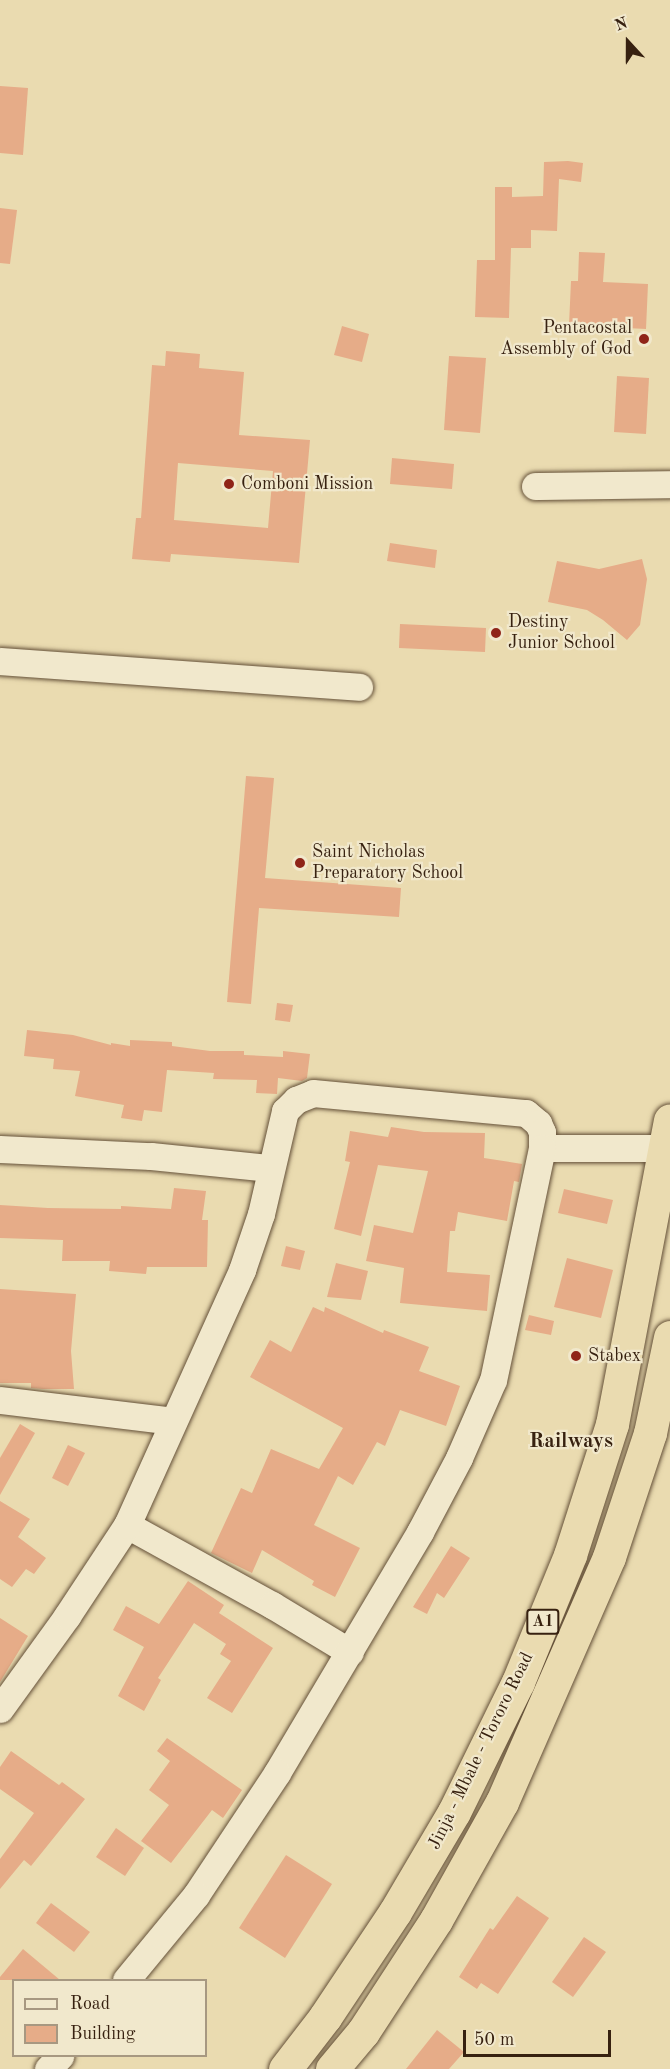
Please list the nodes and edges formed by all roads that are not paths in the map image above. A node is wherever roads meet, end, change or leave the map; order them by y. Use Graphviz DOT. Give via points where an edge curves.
graph roads {
  1 [pos="670,484"];
  2 [pos="536,486"];
  3 [pos="0,661"];
  4 [pos="359,687"];
  5 [pos="668,1134"];
  6 [pos="542,1148"];
  7 [pos="0,1149"];
  8 [pos="270,1168"];
  9 [pos="670,1337"];
  10 [pos="0,1400"];
  11 [pos="172,1421"];
  12 [pos="127,1525"];
  13 [pos="350,1652"];
  14 [pos="0,1709"];
  15 [pos="127,1979"];
  16 [pos="58,2057"];
  17 [pos="48,2069"];
  18 [pos="285,2069"];
  19 [pos="332,2069"];
  1 -- 2 [label="street"];
  3 -- 4 [label="street"];
  5 -- 6 [label="street"];
  5 -- 18 [label="highway, Jinja - Mbale - Tororo Road / A1" via="612,1425 570,1555 527,1661 454,1812 401,1902 325,2017"];
  6 -- 8 [label="street" via="538,1123 526,1113 313,1093 296,1100 285,1111"];
  6 -- 13 [label="street" via="493,1380 459,1458"];
  7 -- 8 [label="street" via="151,1156"];
  8 -- 11 [label="street" via="261,1214 242,1270"];
  9 -- 19 [label="highway, Jinja - Mbale - Tororo Road / A1" via="650,1433 609,1557 502,1802 436,1920 363,2032"];
  10 -- 11 [label="street"];
  11 -- 12 [label="street"];
  12 -- 13 [label="street"];
  12 -- 14 [label="street"];
  13 -- 15 [label="street" via="277,1773 196,1895"];
  16 -- 17 [label="street"];
}
